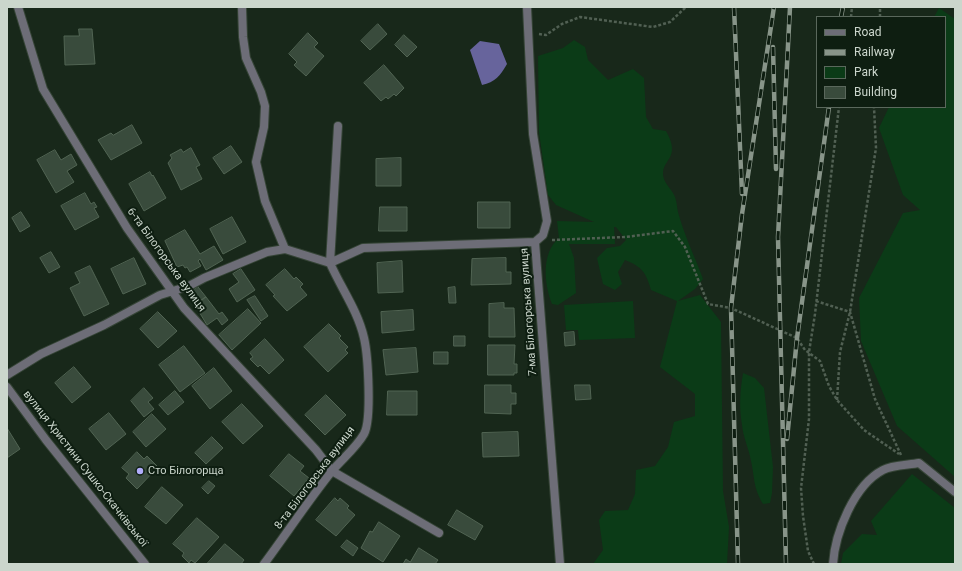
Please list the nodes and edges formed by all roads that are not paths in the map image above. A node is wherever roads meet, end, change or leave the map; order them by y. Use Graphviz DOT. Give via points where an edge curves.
graph roads {
  1 [pos="18,7"];
  2 [pos="242,7"];
  3 [pos="527,7"];
  4 [pos="338,126"];
  5 [pos="535,242"];
  6 [pos="285,249"];
  7 [pos="330,264"];
  8 [pos="173,292"];
  9 [pos="7,375"];
  10 [pos="7,387"];
  11 [pos="332,471"];
  12 [pos="955,492"];
  13 [pos="439,533"];
  14 [pos="145,564"];
  15 [pos="264,564"];
  16 [pos="560,564"];
  17 [pos="833,564"];
  1 -- 8 [label="street, 6-та Білогорська вулиця" via="43,89 127,228"];
  2 -- 6 [label="street" via="242,37 246,58 265,106 264,127 256,162 265,201"];
  3 -- 5 [label="street" via="533,134 547,221 543,235"];
  4 -- 7 [label="street"];
  5 -- 7 [label="street, 7-ма Білогорська вулиця" via="363,248"];
  5 -- 16 [label="street, 7-ма Білогорська вулиця"];
  6 -- 7 [label="street"];
  6 -- 8 [label="street" via="267,252"];
  7 -- 11 [label="street, 8-та Білогорська вулиця" via="355,313 364,338 369,398 364,434"];
  8 -- 9 [label="street" via="160,294 104,325 42,354"];
  8 -- 11 [label="street, 6-та Білогорська вулиця" via="184,308 316,450"];
  10 -- 14 [label="street, вулиця Христини Сушко-Скачківської"];
  11 -- 13 [label="street, 6-та Білогорська вулиця"];
  11 -- 15 [label="street, 8-та Білогорська вулиця"];
  12 -- 17 [label="street" via="919,463 883,469 863,487 838,534"];
}
